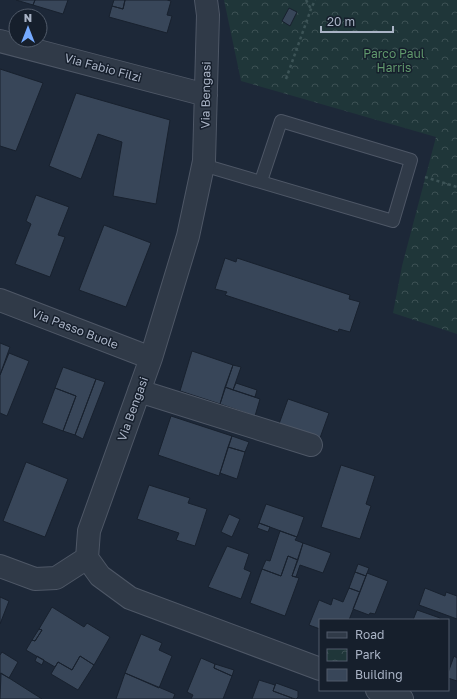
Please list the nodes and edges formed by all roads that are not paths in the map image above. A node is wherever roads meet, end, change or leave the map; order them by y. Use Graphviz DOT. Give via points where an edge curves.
graph roads {
  1 [pos="206,0"];
  2 [pos="0,41"];
  3 [pos="206,95"];
  4 [pos="203,165"];
  5 [pos="261,181"];
  6 [pos="0,300"];
  7 [pos="150,358"];
  8 [pos="139,392"];
  9 [pos="311,445"];
  10 [pos="87,558"];
  11 [pos="0,566"];
  12 [pos="319,669"];
  13 [pos="381,691"];
  14 [pos="402,699"];
  1 -- 3 [label="street, Via Bengasi"];
  2 -- 3 [label="street, Via Fabio Filzi"];
  3 -- 4 [label="street, Via Bengasi"];
  4 -- 5 [label="lane"];
  4 -- 7 [label="street, Via Bengasi" via="188,236"];
  5 -- 5 [label="lane" via="392,221 411,160 282,121"];
  6 -- 7 [label="street, Via Passo Buole"];
  7 -- 8 [label="street, Via Bengasi"];
  8 -- 9 [label="street"];
  8 -- 10 [label="street, Via Bengasi" via="89,531"];
  10 -- 11 [label="street" via="56,578 35,579"];
  10 -- 12 [label="street" via="100,576 130,598"];
  13 -- 14 [label="street"];
}
